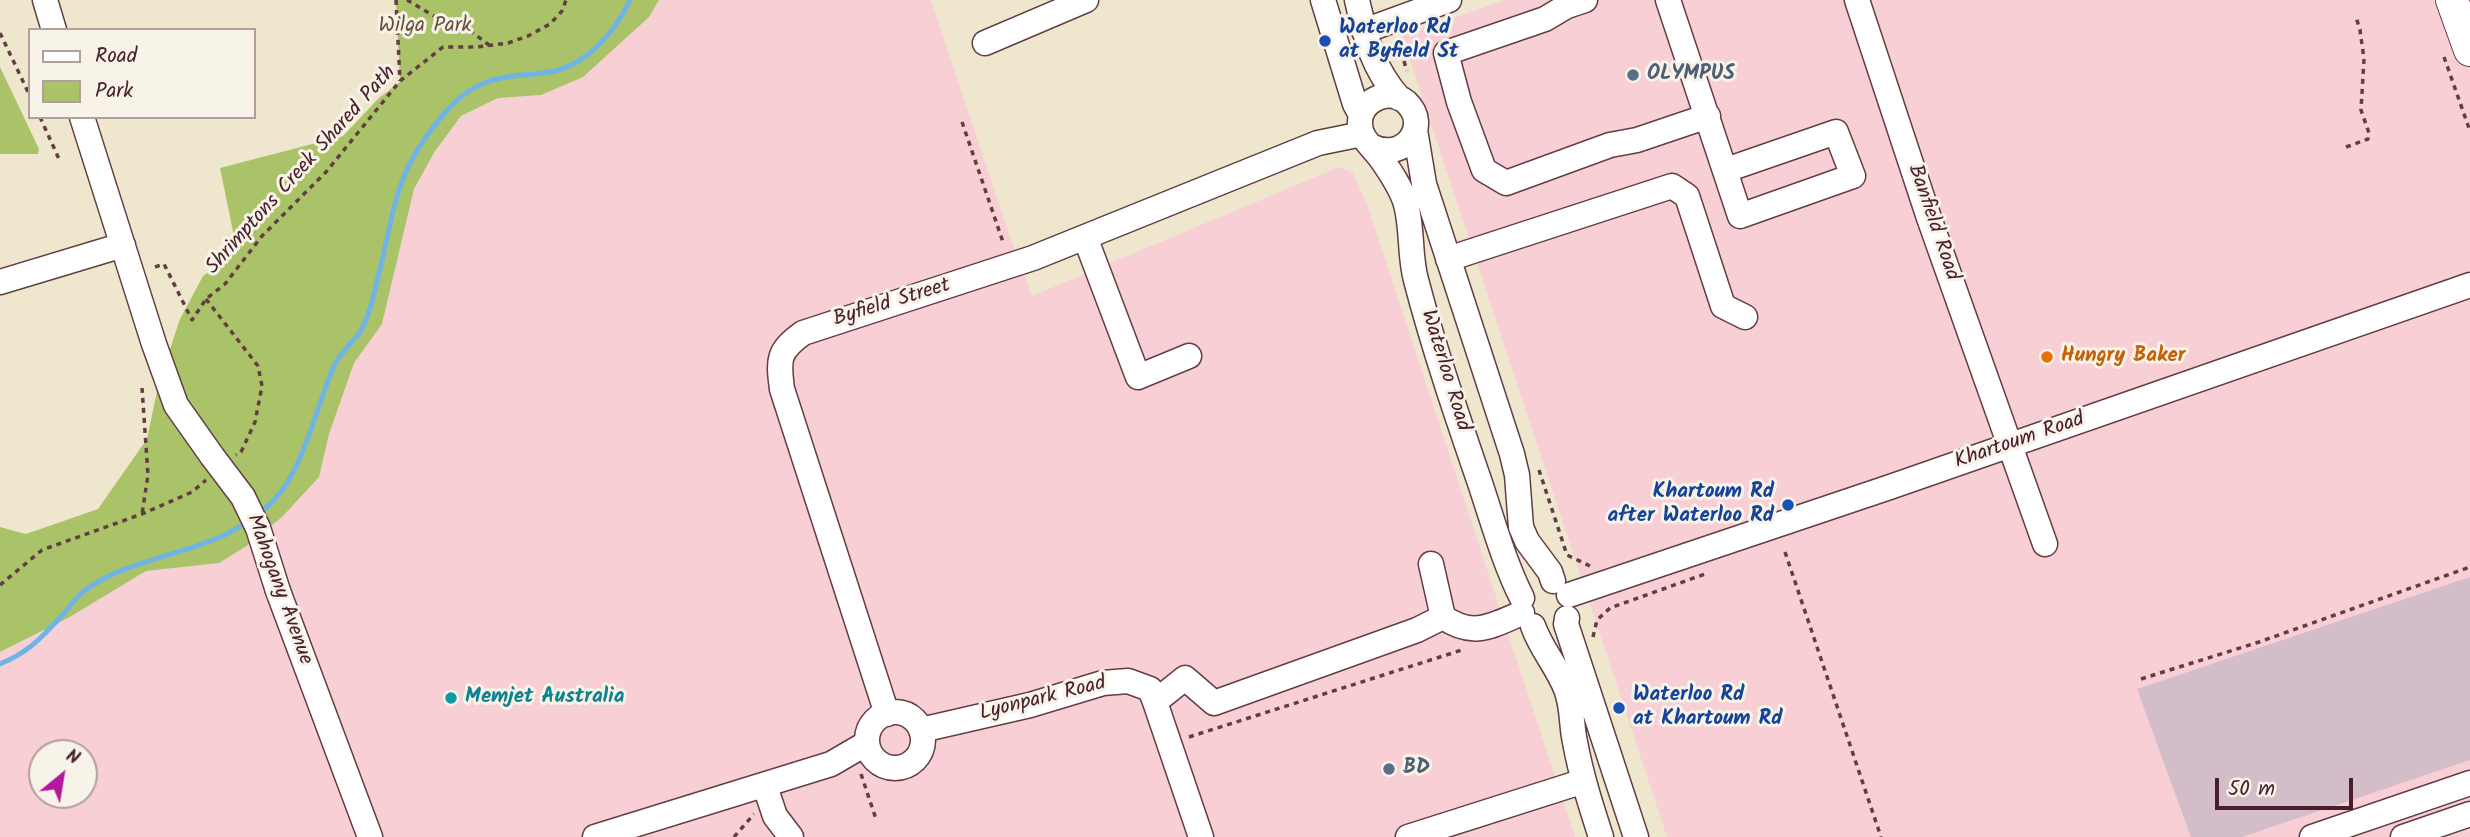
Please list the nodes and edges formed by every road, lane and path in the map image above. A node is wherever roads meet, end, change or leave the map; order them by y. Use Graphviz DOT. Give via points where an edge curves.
graph roads {
  1 [pos="45,0"];
  2 [pos="396,0"];
  3 [pos="407,0"];
  4 [pos="566,0"];
  5 [pos="1086,0"];
  6 [pos="1323,0"];
  7 [pos="1357,0"];
  8 [pos="1449,0"];
  9 [pos="1586,0"];
  10 [pos="1668,0"];
  11 [pos="1857,0"];
  12 [pos="2452,0"];
  13 [pos="2356,17"];
  14 [pos="53,28"];
  15 [pos="1364,32"];
  16 [pos="0,33"];
  17 [pos="1396,36"];
  18 [pos="985,43"];
  19 [pos="489,45"];
  20 [pos="2456,51"];
  21 [pos="400,81"];
  22 [pos="1406,89"];
  23 [pos="28,92"];
  24 [pos="1708,116"];
  25 [pos="41,119"];
  26 [pos="83,119"];
  27 [pos="962,122"];
  28 [pos="1415,130"];
  29 [pos="1365,131"];
  30 [pos="2470,131"];
  31 [pos="2346,147"];
  32 [pos="60,159"];
  33 [pos="1726,170"];
  34 [pos="1085,237"];
  35 [pos="123,245"];
  36 [pos="1004,245"];
  37 [pos="1448,259"];
  38 [pos="155,267"];
  39 [pos="0,282"];
  40 [pos="2470,285"];
  41 [pos="206,299"];
  42 [pos="1745,317"];
  43 [pos="1189,356"];
  44 [pos="142,388"];
  45 [pos="2010,446"];
  46 [pos="218,464"];
  47 [pos="1538,468"];
  48 [pos="142,514"];
  49 [pos="2045,544"];
  50 [pos="1785,552"];
  51 [pos="1431,565"];
  52 [pos="1591,566"];
  53 [pos="2470,567"];
  54 [pos="1707,573"];
  55 [pos="0,584"];
  56 [pos="1563,598"];
  57 [pos="1526,612"];
  58 [pos="1443,617"];
  59 [pos="1593,637"];
  60 [pos="1472,647"];
  61 [pos="2141,680"];
  62 [pos="1155,702"];
  63 [pos="887,714"];
  64 [pos="921,730"];
  65 [pos="1178,740"];
  66 [pos="867,743"];
  67 [pos="861,774"];
  68 [pos="1584,782"];
  69 [pos="2470,783"];
  70 [pos="765,786"];
  71 [pos="2470,814"];
  72 [pos="876,820"];
  73 [pos="650,829"];
  74 [pos="370,837"];
  75 [pos="595,837"];
  76 [pos="791,837"];
  77 [pos="1201,837"];
  78 [pos="1408,837"];
  79 [pos="1601,837"];
  80 [pos="1636,837"];
  81 [pos="1881,837"];
  82 [pos="2312,837"];
  83 [pos="2403,837"];
  1 -- 14 [label="street"];
  2 -- 21 [label="path"];
  3 -- 19 [label="path"];
  4 -- 19 [label="path, Shrimptons Creek Shared Path" via="550,24 508,43"];
  5 -- 18 [label="street"];
  6 -- 29 [label="street, Waterloo Road"];
  7 -- 15 [label="street"];
  8 -- 15 [label="street"];
  9 -- 24 [label="street" via="1545,19 1446,52 1484,170 1506,183"];
  10 -- 24 [label="street"];
  11 -- 45 [label="street, Banfield Road"];
  12 -- 20 [label="main road"];
  13 -- 31 [label="path" via="2364,59 2361,110 2368,139"];
  15 -- 22 [label="street" via="1377,68"];
  16 -- 23 [label="path"];
  17 -- 22 [label="path" via="1406,70"];
  19 -- 21 [label="path, Shrimptons Creek Shared Path" via="443,47"];
  20 -- 30 [label="path"];
  21 -- 41 [label="path, Shrimptons Creek Shared Path" via="327,172"];
  22 -- 28 [label="street"];
  22 -- 29 [label="street" via="1372,100"];
  24 -- 33 [label="street"];
  25 -- 32 [label="path"];
  26 -- 35 [label="street, Mahogany Avenue"];
  27 -- 36 [label="path"];
  28 -- 29 [label="street" via="1397,150 1379,150"];
  28 -- 37 [label="street, Waterloo Road" via="1424,184"];
  29 -- 34 [label="street, Byfield Street" via="1318,144"];
  29 -- 57 [label="street, Waterloo Road" via="1406,205 1419,293"];
  33 -- 33 [label="street" via="1740,216 1853,176 1836,132"];
  34 -- 43 [label="street" via="1138,377"];
  34 -- 63 [label="street, Byfield Street" via="985,275 803,333 786,345 779,363 782,389"];
  35 -- 39 [label="street"];
  35 -- 46 [label="street, Mahogany Avenue" via="176,405"];
  37 -- 42 [label="street" via="1672,186 1687,196 1724,306"];
  37 -- 56 [label="street, Waterloo Road" via="1512,454 1521,527"];
  38 -- 41 [label="path, Shrimptons Creek Shared Path" via="164,264 192,320"];
  40 -- 45 [label="street, Khartoum Road"];
  41 -- 46 [label="path" via="258,366 262,386 255,422 241,452"];
  44 -- 48 [label="path" via="148,475"];
  45 -- 49 [label="street, Banfield Road"];
  45 -- 56 [label="street, Khartoum Road"];
  46 -- 48 [label="path" via="192,492"];
  46 -- 74 [label="street, Mahogany Avenue, bridge" via="243,497 258,528"];
  47 -- 52 [label="path" via="1567,555"];
  48 -- 55 [label="path" via="42,550"];
  50 -- 81 [label="path"];
  51 -- 58 [label="street"];
  53 -- 61 [label="path"];
  54 -- 59 [label="path" via="1610,608 1597,620"];
  56 -- 57 [label="street" via="1555,628 1546,629"];
  56 -- 57 [label="street" via="1545,580 1526,590"];
  56 -- 80 [label="street, Waterloo Road" via="1566,624"];
  57 -- 58 [label="street" via="1480,628 1458,627"];
  57 -- 68 [label="street, Waterloo Road" via="1567,691"];
  58 -- 62 [label="street" via="1214,703 1185,678"];
  60 -- 65 [label="path"];
  62 -- 64 [label="street, Lyonpark Road" via="1150,690 1128,681 1103,683"];
  62 -- 65 [label="street"];
  63 -- 64 [label="street" via="911,717"];
  63 -- 66 [label="street" via="872,725"];
  64 -- 66 [label="street" via="922,749 901,768 875,760"];
  65 -- 77 [label="street"];
  66 -- 70 [label="street" via="831,764"];
  67 -- 72 [label="path"];
  68 -- 78 [label="street"];
  68 -- 79 [label="street, Waterloo Road"];
  69 -- 82 [label="street"];
  70 -- 73 [label="street"];
  70 -- 76 [label="street" via="775,816"];
  71 -- 83 [label="street"];
  73 -- 75 [label="street"];
}
